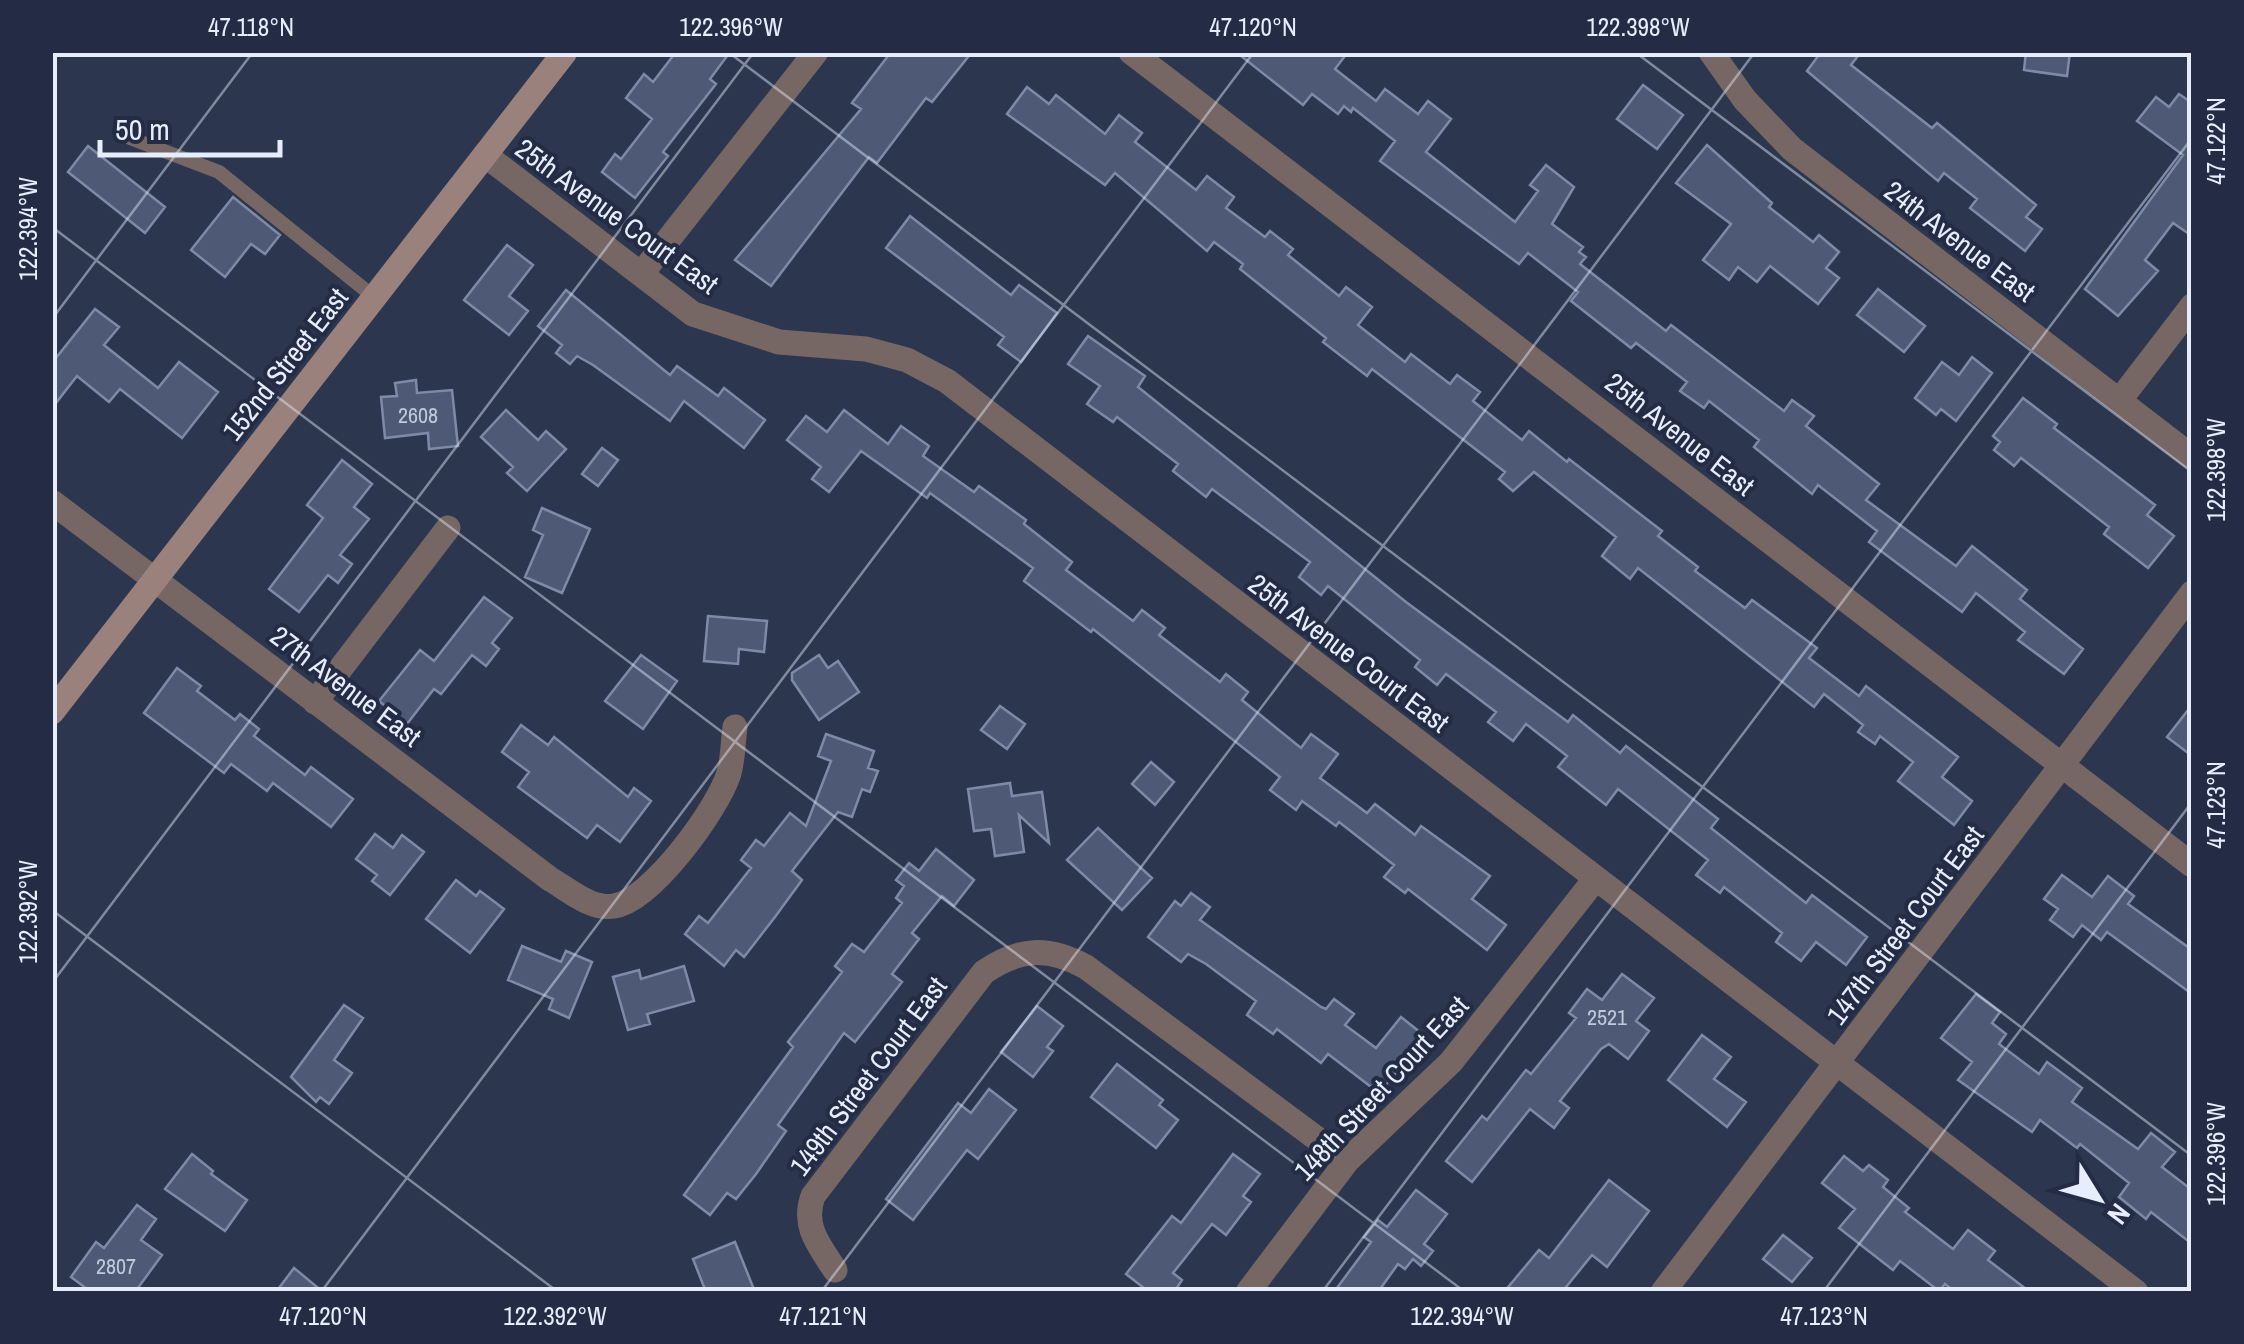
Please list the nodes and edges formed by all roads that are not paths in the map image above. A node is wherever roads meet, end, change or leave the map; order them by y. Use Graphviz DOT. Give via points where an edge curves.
graph roads {
  1 [pos="565,52"];
  2 [pos="816,52"];
  3 [pos="1131,52"];
  4 [pos="1711,52"];
  5 [pos="130,138"];
  6 [pos="485,155"];
  7 [pos="642,273"];
  8 [pos="374,297"];
  9 [pos="2192,306"];
  10 [pos="2119,401"];
  11 [pos="2192,457"];
  12 [pos="52,502"];
  13 [pos="448,528"];
  14 [pos="156,580"];
  15 [pos="2192,593"];
  16 [pos="314,702"];
  17 [pos="52,712"];
  18 [pos="735,727"];
  19 [pos="2062,765"];
  20 [pos="2192,865"];
  21 [pos="1596,878"];
  22 [pos="1838,1064"];
  23 [pos="1347,1161"];
  24 [pos="835,1270"];
  25 [pos="1248,1292"];
  26 [pos="1664,1292"];
  27 [pos="2136,1292"];
  1 -- 6 [label="main road, 152nd Street East"];
  2 -- 7 [label="street"];
  3 -- 19 [label="street, 25th Avenue East"];
  4 -- 10 [label="street, 24th Avenue East" via="1792,149"];
  5 -- 8 [label="lane" via="219,172"];
  6 -- 7 [label="street, 25th Avenue Court East"];
  6 -- 8 [label="main road, 152nd Street East"];
  7 -- 21 [label="street, 25th Avenue Court East" via="693,314 744,334 866,349 907,360 946,381"];
  8 -- 14 [label="main road, 152nd Street East"];
  9 -- 10 [label="street"];
  10 -- 11 [label="street, 24th Avenue East"];
  12 -- 14 [label="street, 27th Avenue East"];
  13 -- 16 [label="street"];
  14 -- 16 [label="street, 27th Avenue East"];
  14 -- 17 [label="main road, 152nd Street East"];
  15 -- 19 [label="street, 147th Street Court East"];
  16 -- 18 [label="street, 27th Avenue East" via="550,879 590,904 609,907 648,888 715,802 729,773"];
  19 -- 20 [label="street, 25th Avenue East"];
  19 -- 22 [label="street, 147th Street Court East"];
  21 -- 22 [label="street, 25th Avenue Court East"];
  21 -- 23 [label="street, 148th Street Court East" via="1451,1062"];
  22 -- 26 [label="street, 147th Street Court East"];
  22 -- 27 [label="street, 25th Avenue Court East"];
  23 -- 24 [label="street, 149th Street Court East" via="1086,967 1053,952 1019,951 984,972 812,1196 810,1228"];
  23 -- 25 [label="street, 148th Street Court East"];
}
